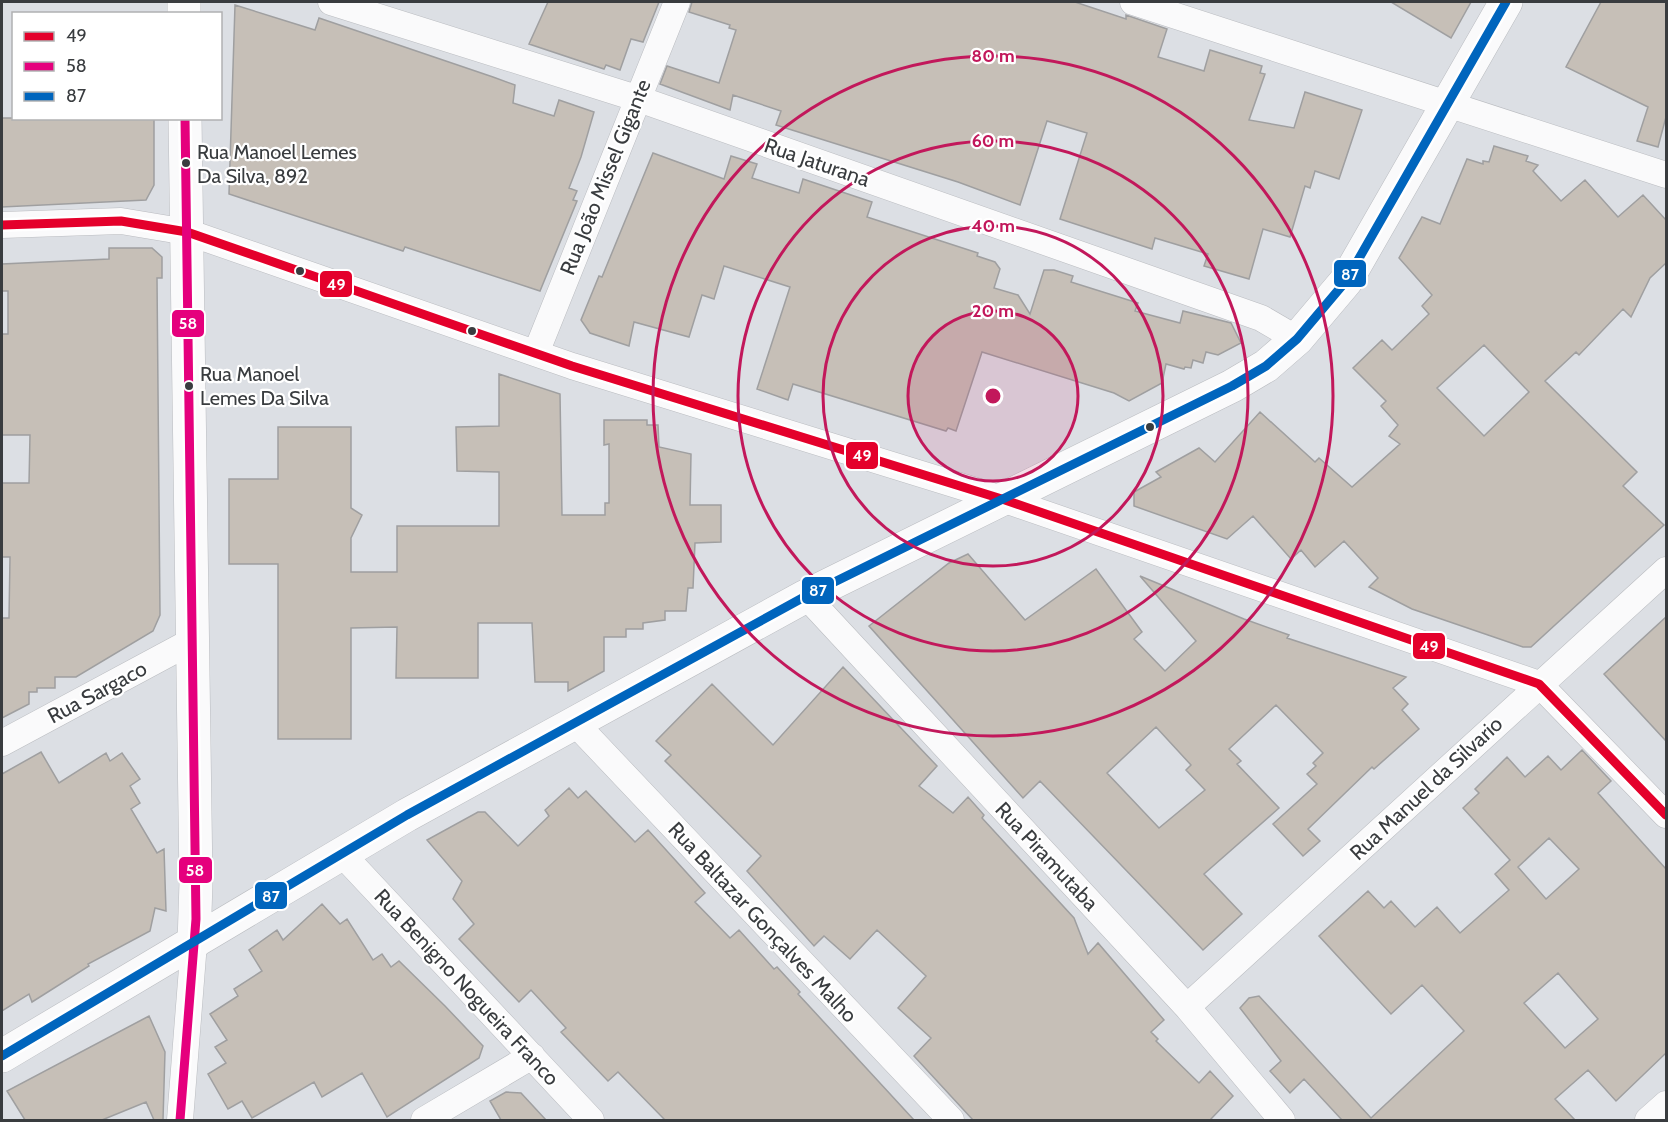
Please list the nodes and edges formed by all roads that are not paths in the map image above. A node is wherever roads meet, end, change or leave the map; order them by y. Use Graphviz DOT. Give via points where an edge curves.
graph roads {
  1 [pos="331,2"];
  2 [pos="677,2"];
  3 [pos="1133,2"];
  4 [pos="1506,2"];
  5 [pos="636,98"];
  6 [pos="1446,104"];
  7 [pos="185,120"];
  8 [pos="1666,175"];
  9 [pos="2,225"];
  10 [pos="187,232"];
  11 [pos="1297,339"];
  12 [pos="536,353"];
  13 [pos="1005,500"];
  14 [pos="1666,570"];
  15 [pos="806,596"];
  16 [pos="192,641"];
  17 [pos="1539,684"];
  18 [pos="576,724"];
  19 [pos="2,743"];
  20 [pos="1666,815"];
  21 [pos="343,855"];
  22 [pos="194,943"];
  23 [pos="1187,1007"];
  24 [pos="2,1056"];
  25 [pos="532,1056"];
  26 [pos="1666,1104"];
  27 [pos="180,1120"];
  28 [pos="424,1120"];
  29 [pos="591,1120"];
  30 [pos="951,1120"];
  31 [pos="1282,1120"];
  32 [pos="1648,1120"];
  1 -- 5 [label="street, Rua Jaturana"];
  2 -- 5 [label="street, Rua João Missel Gigante"];
  3 -- 6 [label="street"];
  4 -- 6 [label="main road"];
  5 -- 11 [label="street, Rua Jaturana" via="1262,318"];
  5 -- 12 [label="street, Rua João Missel Gigante"];
  6 -- 8 [label="street"];
  6 -- 11 [label="main road" via="1346,281"];
  7 -- 10 [label="main road"];
  9 -- 10 [label="street" via="121,221"];
  10 -- 12 [label="street"];
  10 -- 16 [label="main road"];
  11 -- 13 [label="main road" via="1266,366 1232,386"];
  12 -- 13 [label="street"];
  13 -- 15 [label="main road"];
  13 -- 17 [label="street"];
  14 -- 17 [label="street, Rua Manuel da Silvario"];
  15 -- 18 [label="main road"];
  15 -- 23 [label="street, Rua Piramutaba"];
  16 -- 19 [label="street, Rua Sargaco"];
  16 -- 22 [label="main road"];
  17 -- 20 [label="street"];
  17 -- 23 [label="street, Rua Manuel da Silvario"];
  18 -- 21 [label="main road" via="407,815"];
  18 -- 30 [label="street, Rua Baltazar Gonçalves Malho"];
  21 -- 22 [label="main road"];
  21 -- 25 [label="street, Rua Benigno Nogueira Franco"];
  22 -- 24 [label="main road"];
  22 -- 27 [label="street"];
  23 -- 31 [label="street, Rua Piramutaba"];
  25 -- 28 [label="street"];
  25 -- 29 [label="street, Rua Benigno Nogueira Franco"];
  26 -- 32 [label="street"];
}
